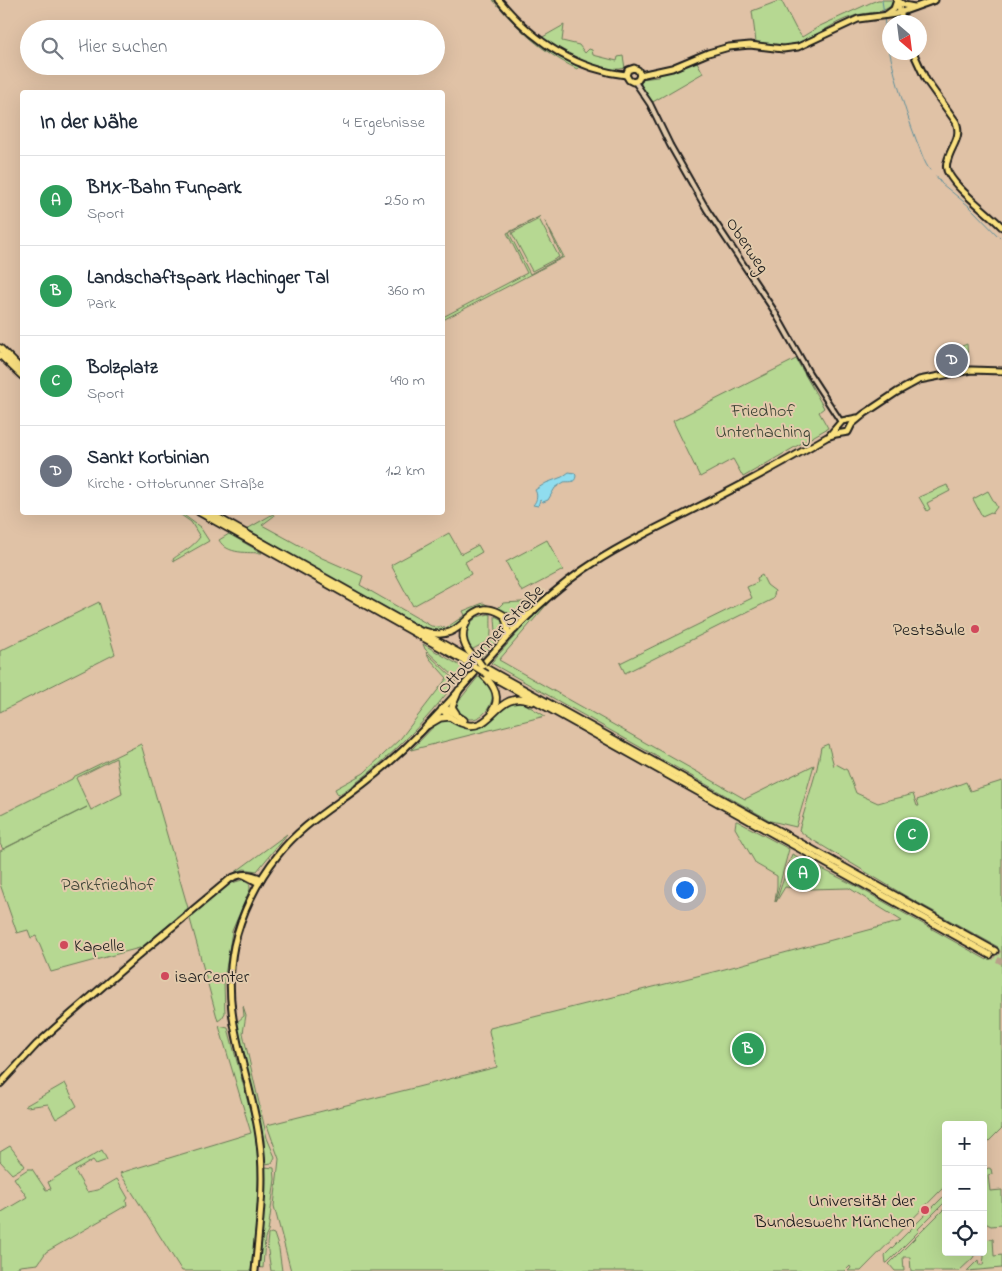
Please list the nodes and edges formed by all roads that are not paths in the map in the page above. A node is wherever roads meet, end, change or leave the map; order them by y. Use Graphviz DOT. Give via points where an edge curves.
graph roads {
  1 [pos="499,0"];
  2 [pos="897,0"];
  3 [pos="935,0"];
  4 [pos="917,6"];
  5 [pos="900,13"];
  6 [pos="884,15"];
  7 [pos="888,15"];
  8 [pos="905,15"];
  9 [pos="882,16"];
  10 [pos="917,60"];
  11 [pos="626,74"];
  12 [pos="640,75"];
  13 [pos="635,82"];
  14 [pos="1002,227"];
  15 [pos="0,348"];
  16 [pos="0,355"];
  17 [pos="20,368"];
  18 [pos="1002,371"];
  19 [pos="20,374"];
  20 [pos="864,414"];
  21 [pos="847,421"];
  22 [pos="840,425"];
  23 [pos="851,428"];
  24 [pos="843,433"];
  25 [pos="827,437"];
  26 [pos="205,515"];
  27 [pos="212,515"];
  28 [pos="230,528"];
  29 [pos="237,532"];
  30 [pos="530,614"];
  31 [pos="507,618"];
  32 [pos="406,624"];
  33 [pos="516,627"];
  34 [pos="505,639"];
  35 [pos="472,663"];
  36 [pos="487,673"];
  37 [pos="459,690"];
  38 [pos="443,708"];
  39 [pos="449,717"];
  40 [pos="564,717"];
  41 [pos="460,718"];
  42 [pos="428,725"];
  43 [pos="788,839"];
  44 [pos="269,868"];
  45 [pos="243,874"];
  46 [pos="254,875"];
  47 [pos="260,881"];
  48 [pos="992,953"];
  49 [pos="0,1084"];
  50 [pos="255,1271"];
  1 -- 11 [label="main road" via="528,32 557,52 595,69"];
  2 -- 4 [label="main road" via="904,5"];
  2 -- 5 [label="main road"];
  2 -- 6 [label="main road" via="894,9"];
  3 -- 4 [label="main road"];
  4 -- 5 [label="main road"];
  4 -- 8 [label="main road"];
  5 -- 7 [label="main road"];
  9 -- 12 [label="main road" via="852,21 798,47 729,47 672,68"];
  10 -- 14 [label="main road" via="958,128 947,171"];
  11 -- 12 [label="main road" via="634,68"];
  11 -- 13 [label="main road"];
  12 -- 13 [label="main road"];
  13 -- 22 [label="street, Oberweg" via="707,210 773,309"];
  15 -- 17 [label="highway"];
  16 -- 19 [label="highway"];
  18 -- 20 [label="main road, Ottobrunner Straße" via="971,370 925,378"];
  20 -- 21 [label="main road, Ottobrunner Straße"];
  20 -- 23 [label="main road, Ottobrunner Straße"];
  21 -- 22 [label="main road, Ottobrunner Straße"];
  21 -- 23 [label="main road"];
  22 -- 24 [label="main road"];
  22 -- 25 [label="main road, Ottobrunner Straße"];
  23 -- 24 [label="main road, Ottobrunner Straße"];
  24 -- 25 [label="main road, Ottobrunner Straße"];
  25 -- 30 [label="main road, Ottobrunner Straße" via="758,477 618,547 579,573"];
  26 -- 28 [label="highway"];
  27 -- 28 [label="highway"];
  28 -- 29 [label="highway"];
  29 -- 32 [label="highway"];
  29 -- 35 [label="highway"];
  30 -- 31 [label="highway"];
  30 -- 33 [label="main road, Ottobrunner Straße"];
  31 -- 32 [label="highway" via="490,608 481,610 448,634"];
  31 -- 33 [label="highway"];
  31 -- 34 [label="highway"];
  31 -- 35 [label="highway" via="485,611 466,624 463,639"];
  32 -- 35 [label="highway"];
  33 -- 34 [label="main road, Ottobrunner Straße"];
  34 -- 37 [label="main road, Ottobrunner Straße"];
  35 -- 36 [label="highway, bridge"];
  35 -- 36 [label="highway, bridge" via="482,666"];
  36 -- 40 [label="highway"];
  36 -- 41 [label="highway" via="496,691 496,706 476,722"];
  36 -- 43 [label="highway"];
  37 -- 38 [label="main road, Ottobrunner Straße"];
  37 -- 41 [label="highway" via="452,707"];
  38 -- 39 [label="highway"];
  38 -- 41 [label="highway"];
  38 -- 42 [label="main road, Ottobrunner Straße"];
  39 -- 40 [label="highway" via="465,725 480,724 507,702 520,699"];
  39 -- 42 [label="highway"];
  40 -- 43 [label="highway"];
  42 -- 44 [label="main road, Ottobrunner Straße" via="378,773 301,831"];
  43 -- 48 [label="highway"];
  44 -- 46 [label="main road"];
  44 -- 47 [label="main road, Ottobrunner Straße"];
  45 -- 46 [label="main road"];
  45 -- 47 [label="main road"];
  45 -- 49 [label="main road" via="230,879 38,1042"];
  46 -- 47 [label="main road"];
  47 -- 50 [label="main road, Ottobrunner Straße" via="238,929 231,971 230,1005 262,1157"];
}
